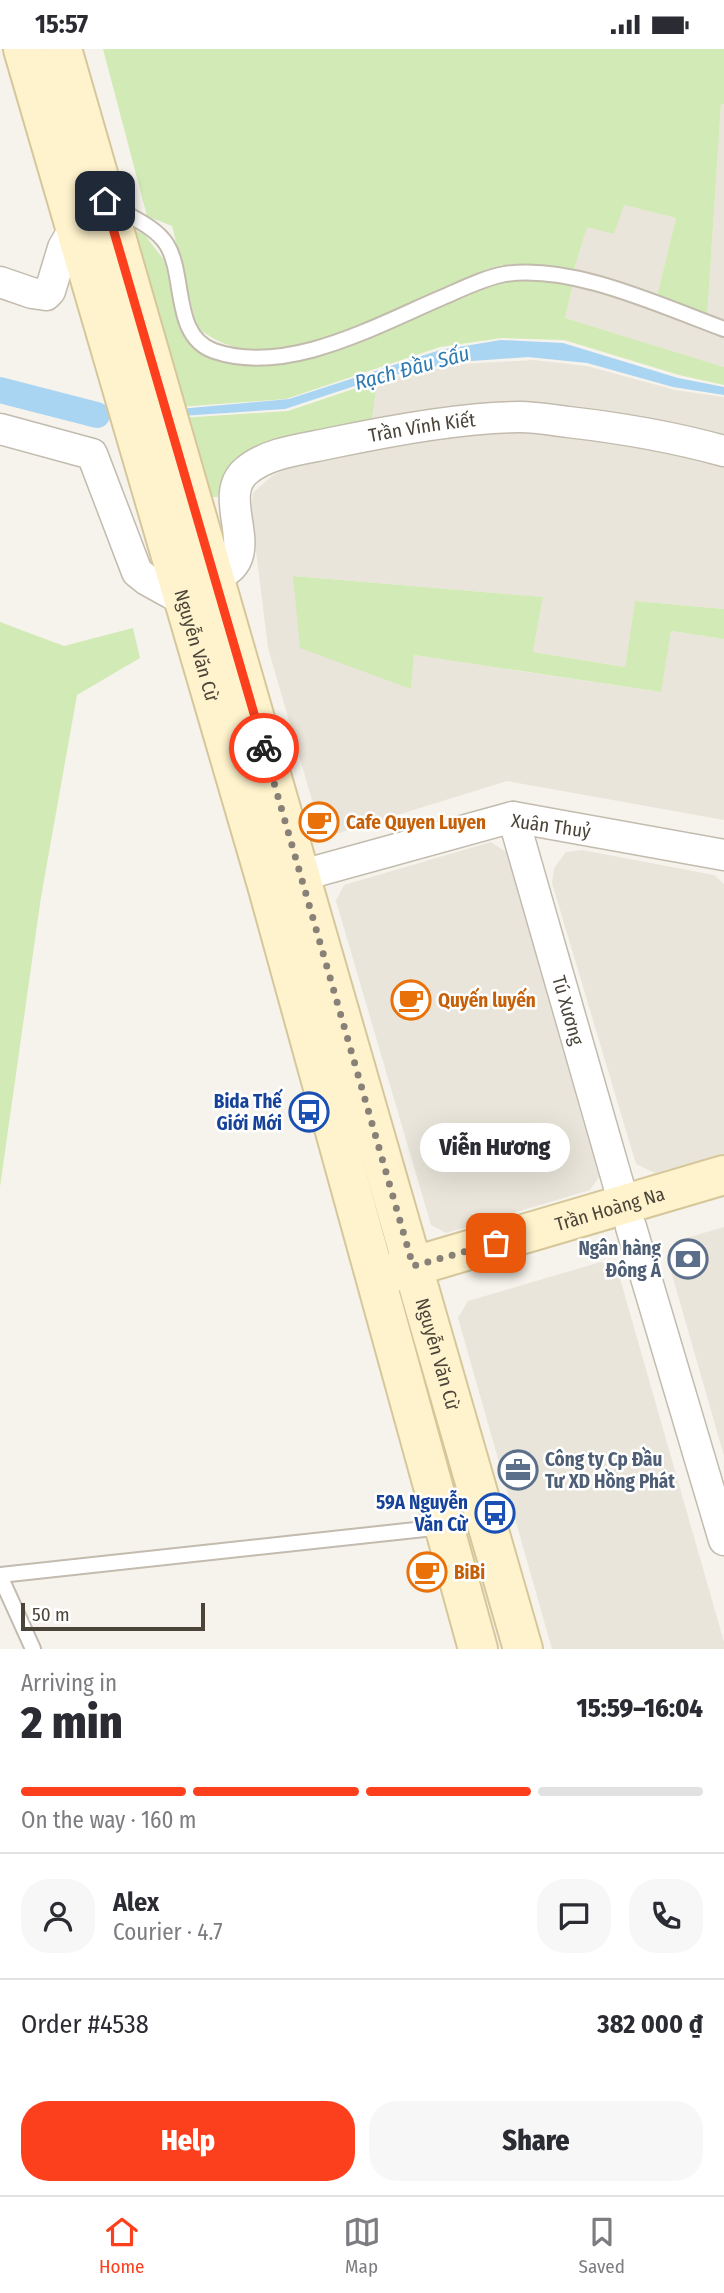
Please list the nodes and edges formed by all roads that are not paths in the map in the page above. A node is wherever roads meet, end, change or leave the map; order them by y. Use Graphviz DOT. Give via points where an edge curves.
graph roads {
  1 [pos="23,49"];
  2 [pos="62,49"];
  3 [pos="105,201"];
  4 [pos="76,225"];
  5 [pos="0,282"];
  6 [pos="724,329"];
  7 [pos="134,362"];
  8 [pos="0,429"];
  9 [pos="724,451"];
  10 [pos="233,500"];
  11 [pos="193,502"];
  12 [pos="215,576"];
  13 [pos="183,600"];
  14 [pos="513,817"];
  15 [pos="724,855"];
  16 [pos="284,880"];
  17 [pos="724,1175"];
  18 [pos="724,1199"];
  19 [pos="628,1215"];
  20 [pos="416,1277"];
  21 [pos="378,1288"];
  22 [pos="444,1527"];
  23 [pos="724,1540"];
  24 [pos="0,1576"];
  25 [pos="33,1649"];
  26 [pos="478,1649"];
  27 [pos="523,1649"];
  1 -- 4 [label="main road, Nguyễn Văn Cừ"];
  2 -- 3 [label="main road, Nguyễn Văn Cừ"];
  3 -- 6 [label="lane" via="154,230 166,244 190,331 214,351 252,358 286,355 349,337 485,279 523,273 600,284"];
  3 -- 7 [label="main road, Nguyễn Văn Cừ"];
  4 -- 5 [label="street" via="62,248 46,295"];
  4 -- 7 [label="main road, Nguyễn Văn Cừ"];
  7 -- 11 [label="main road, Nguyễn Văn Cừ" via="177,449"];
  7 -- 13 [label="main road, Nguyễn Văn Cừ" via="140,449"];
  8 -- 13 [label="street" via="92,454 137,572"];
  9 -- 10 [label="street, Trần Vĩnh Kiết" via="579,423 521,417 465,421 278,455 244,472"];
  10 -- 11 [label="street" via="223,511 209,513"];
  10 -- 12 [label="street" via="241,538 238,552 224,573"];
  11 -- 12 [label="main road, Nguyễn Văn Cừ"];
  12 -- 16 [label="main road, Nguyễn Văn Cừ"];
  13 -- 16 [label="main road, Nguyễn Văn Cừ"];
  14 -- 15 [label="street, Xuân Thuỷ"];
  14 -- 16 [label="street, Xuân Thuỷ"];
  14 -- 19 [label="street, Tú Xương"];
  16 -- 20 [label="main road, Nguyễn Văn Cừ"];
  16 -- 21 [label="main road, Nguyễn Văn Cừ"];
  17 -- 19 [label="main road, Trần Hoàng Na"];
  18 -- 19 [label="main road, Trần Hoàng Na"];
  19 -- 20 [label="main road, Trần Hoàng Na"];
  19 -- 23 [label="street, Tú Xương"];
  20 -- 21 [label="main road, Trần Hoàng Na"];
  20 -- 27 [label="main road, Nguyễn Văn Cừ"];
  21 -- 22 [label="main road, Nguyễn Văn Cừ"];
  22 -- 24 [label="lane"];
  22 -- 26 [label="main road, Nguyễn Văn Cừ"];
  24 -- 25 [label="lane"];
}
